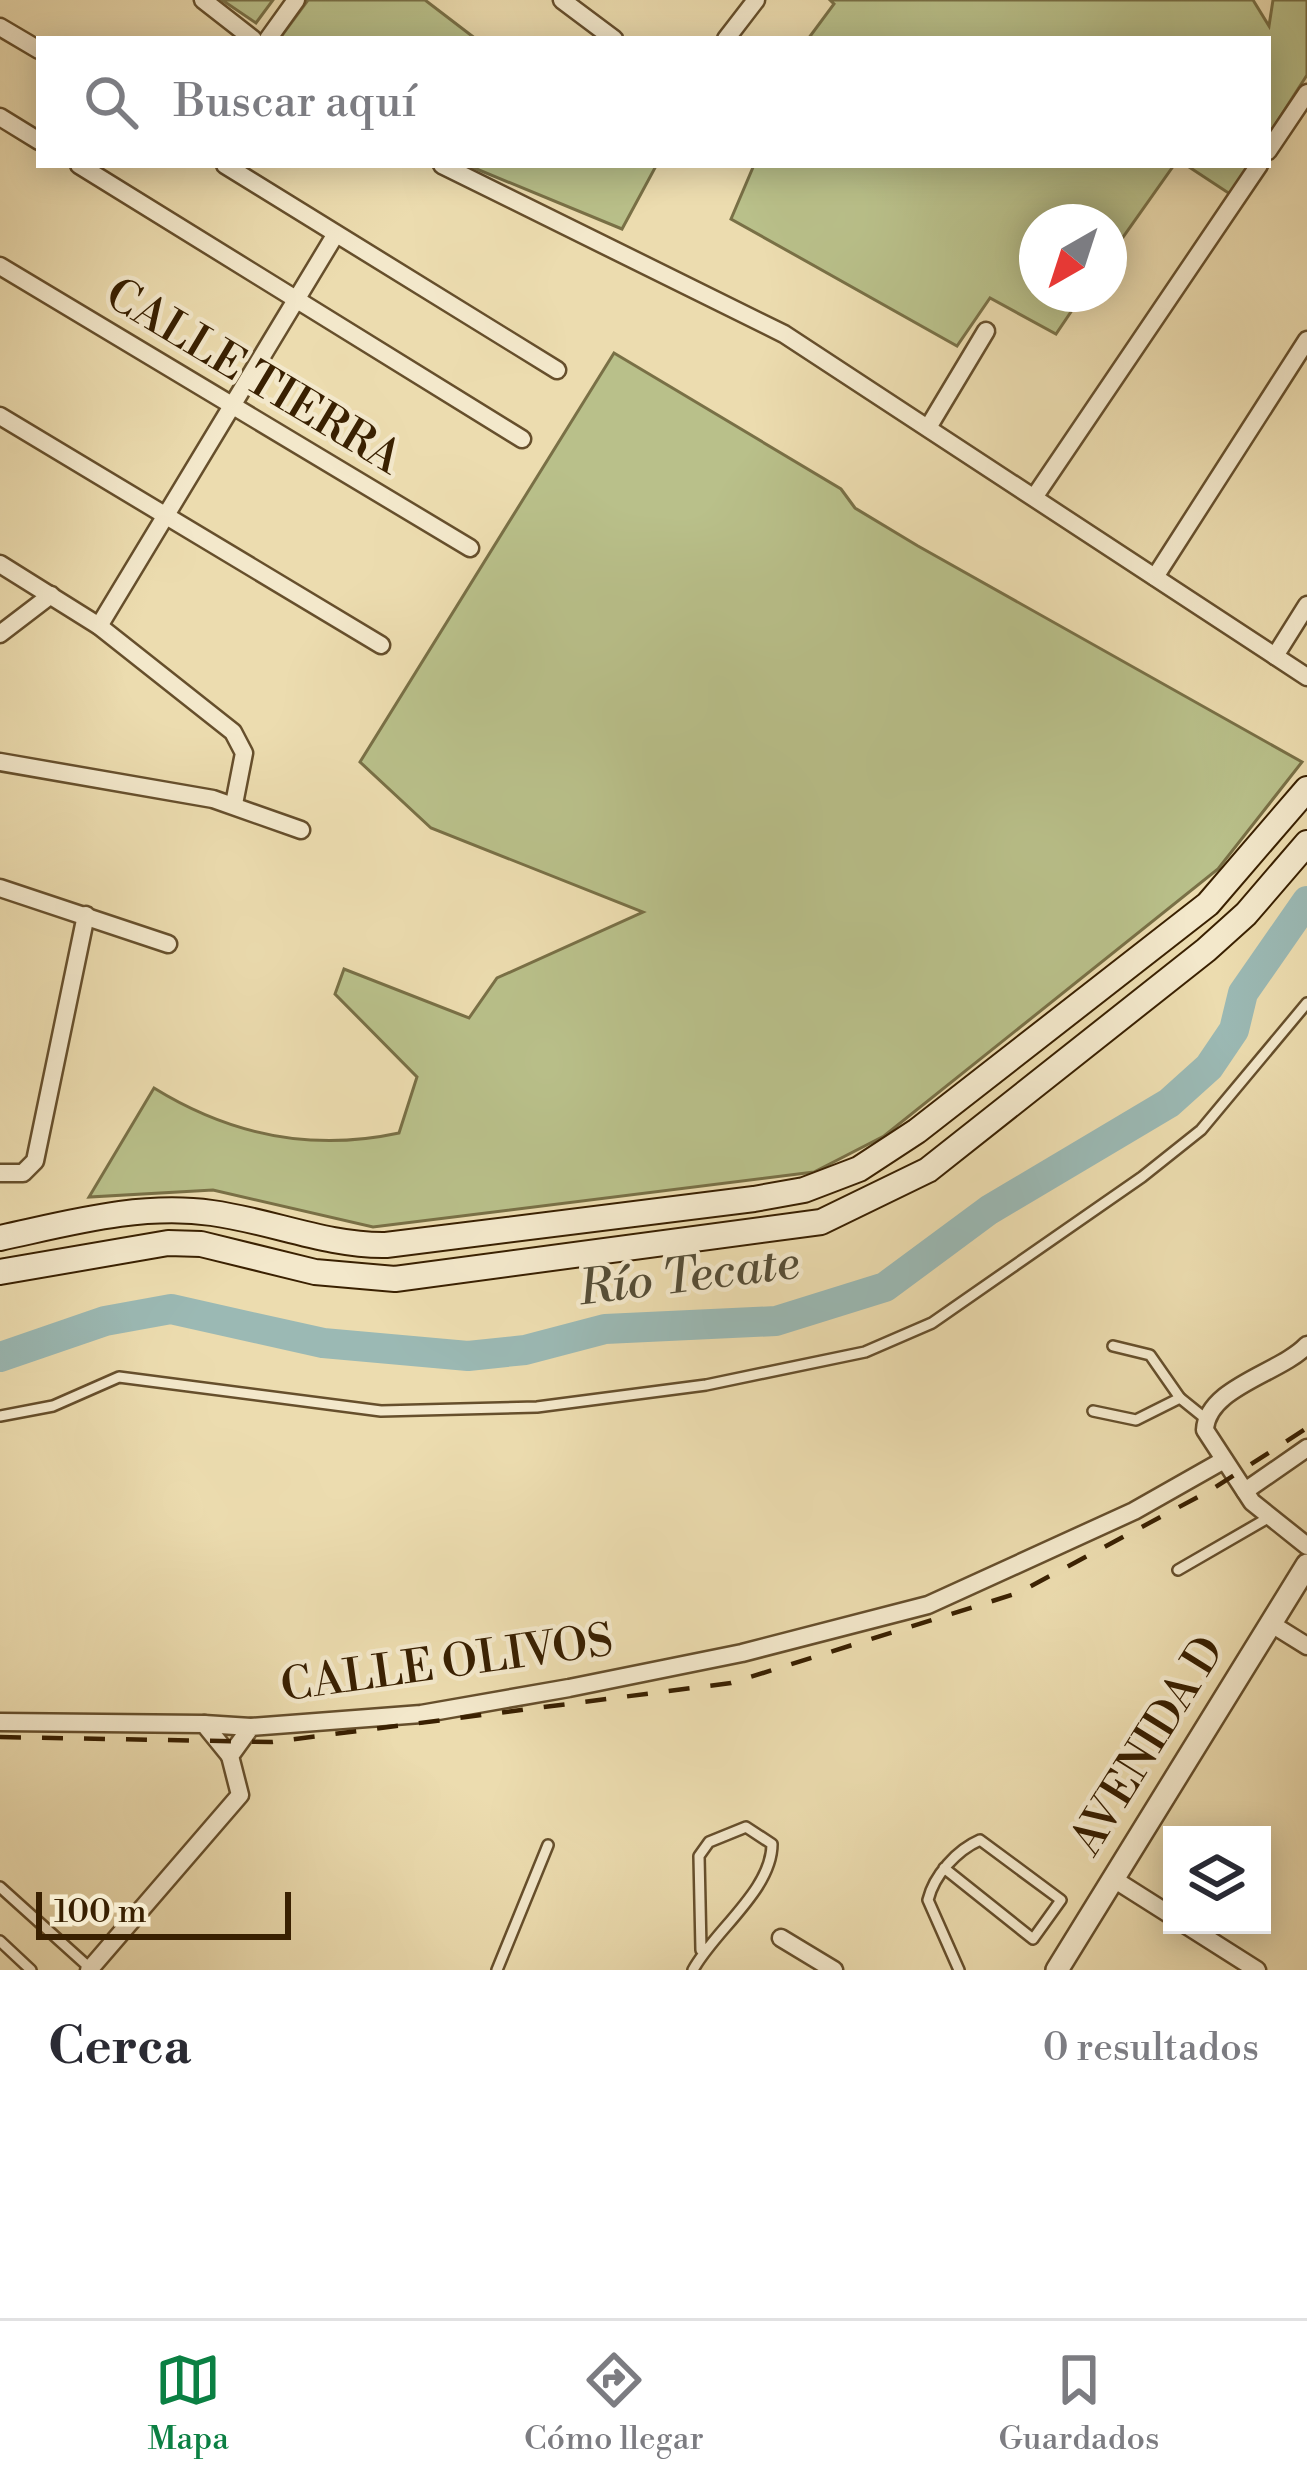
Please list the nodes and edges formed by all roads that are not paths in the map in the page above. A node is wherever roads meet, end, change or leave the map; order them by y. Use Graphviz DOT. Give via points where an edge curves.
graph roads {
  1 [pos="203,0"];
  2 [pos="296,0"];
  3 [pos="562,0"];
  4 [pos="756,0"];
  5 [pos="583,6"];
  6 [pos="0,27"];
  7 [pos="249,36"];
  8 [pos="270,36"];
  9 [pos="611,36"];
  10 [pos="728,36"];
  11 [pos="36,48"];
  12 [pos="1307,93"];
  13 [pos="0,118"];
  14 [pos="36,139"];
  15 [pos="1271,147"];
  16 [pos="84,168"];
  17 [pos="230,168"];
  18 [pos="446,168"];
  19 [pos="1256,168"];
  20 [pos="334,237"];
  21 [pos="0,266"];
  22 [pos="297,297"];
  23 [pos="986,331"];
  24 [pos="1307,340"];
  25 [pos="557,370"];
  26 [pos="231,407"];
  27 [pos="0,416"];
  28 [pos="928,426"];
  29 [pos="522,439"];
  30 [pos="1035,496"];
  31 [pos="165,514"];
  32 [pos="470,548"];
  33 [pos="0,564"];
  34 [pos="1155,577"];
  35 [pos="51,595"];
  36 [pos="1307,605"];
  37 [pos="99,626"];
  38 [pos="0,634"];
  39 [pos="381,645"];
  40 [pos="1274,656"];
  41 [pos="1307,677"];
  42 [pos="0,762"];
  43 [pos="1307,789"];
  44 [pos="234,804"];
  45 [pos="301,830"];
  46 [pos="1307,843"];
  47 [pos="0,888"];
  48 [pos="86,915"];
  49 [pos="168,944"];
  50 [pos="1307,1003"];
  51 [pos="0,1173"];
  52 [pos="0,1238"];
  53 [pos="0,1272"];
  54 [pos="1307,1345"];
  55 [pos="1113,1346"];
  56 [pos="1180,1398"];
  57 [pos="1093,1412"];
  58 [pos="0,1416"];
  59 [pos="1206,1419"];
  60 [pos="1307,1448"];
  61 [pos="1224,1460"];
  62 [pos="1245,1491"];
  63 [pos="1268,1518"];
  64 [pos="1307,1546"];
  65 [pos="1307,1565"];
  66 [pos="1178,1570"];
  67 [pos="1270,1623"];
  68 [pos="1307,1646"];
  69 [pos="0,1722"];
  70 [pos="204,1724"];
  71 [pos="251,1727"];
  72 [pos="230,1756"];
  73 [pos="548,1845"];
  74 [pos="944,1868"];
  75 [pos="1112,1879"];
  76 [pos="0,1887"];
  77 [pos="1163,1910"];
  78 [pos="1200,1934"];
  79 [pos="781,1938"];
  80 [pos="0,1941"];
  81 [pos="701,1950"];
  82 [pos="90,1969"];
  83 [pos="31,1970"];
  84 [pos="497,1970"];
  85 [pos="693,1970"];
  86 [pos="834,1970"];
  87 [pos="958,1970"];
  88 [pos="1058,1970"];
  89 [pos="1257,1970"];
  1 -- 7 [label="street"];
  2 -- 8 [label="street"];
  3 -- 5 [label="street"];
  4 -- 10 [label="street"];
  5 -- 9 [label="street"];
  6 -- 11 [label="street"];
  12 -- 15 [label="street"];
  13 -- 14 [label="street"];
  16 -- 22 [label="street"];
  17 -- 20 [label="street"];
  18 -- 28 [label="street" via="735,307"];
  19 -- 30 [label="street"];
  20 -- 22 [label="street"];
  20 -- 25 [label="street"];
  21 -- 26 [label="street, CALLE TIERRA"];
  22 -- 26 [label="street"];
  22 -- 29 [label="street"];
  23 -- 28 [label="street"];
  24 -- 34 [label="street"];
  26 -- 31 [label="street"];
  26 -- 32 [label="street, CALLE TIERRA"];
  27 -- 31 [label="street"];
  28 -- 30 [label="street"];
  30 -- 34 [label="street"];
  31 -- 37 [label="street"];
  31 -- 39 [label="street"];
  33 -- 35 [label="street"];
  34 -- 40 [label="street"];
  35 -- 37 [label="street"];
  35 -- 38 [label="street"];
  36 -- 40 [label="street"];
  37 -- 44 [label="street" via="241,742"];
  40 -- 41 [label="street"];
  42 -- 44 [label="street"];
  43 -- 52 [label="main road" via="1208,904 903,1142 830,1182 754,1199 386,1245 159,1209"];
  44 -- 45 [label="street"];
  46 -- 53 [label="main road" via="1206,950 928,1170 821,1222 395,1279 168,1243"];
  47 -- 48 [label="street"];
  48 -- 49 [label="street"];
  48 -- 51 [label="street" via="31,1170"];
  50 -- 58 [label="lane" via="1201,1130 1142,1178 932,1323 865,1352 706,1385 537,1407 381,1412 119,1377 52,1406"];
  54 -- 59 [label="street"];
  55 -- 56 [label="lane" via="1150,1354"];
  56 -- 57 [label="lane" via="1136,1420"];
  56 -- 59 [label="lane"];
  59 -- 61 [label="street"];
  60 -- 62 [label="street"];
  61 -- 62 [label="street"];
  61 -- 71 [label="street, CALLE OLIVOS" via="956,1596 742,1653 422,1714"];
  62 -- 63 [label="street"];
  63 -- 64 [label="street"];
  63 -- 66 [label="lane"];
  65 -- 67 [label="street, AVENIDA D"];
  67 -- 68 [label="street"];
  67 -- 75 [label="street, AVENIDA D"];
  69 -- 70 [label="street"];
  70 -- 71 [label="street"];
  70 -- 72 [label="street"];
  71 -- 72 [label="street, CALLE OLIVOS"];
  72 -- 82 [label="street" via="240,1795"];
  73 -- 84 [label="lane"];
  74 -- 74 [label="lane" via="980,1840 1061,1900 1033,1939"];
  74 -- 87 [label="lane" via="928,1900"];
  75 -- 77 [label="street"];
  75 -- 88 [label="street, AVENIDA D"];
  76 -- 82 [label="lane"];
  78 -- 89 [label="street"];
  79 -- 86 [label="street"];
  80 -- 83 [label="lane"];
  81 -- 81 [label="lane" via="699,1856 709,1842 746,1827 763,1834 772,1844 767,1872"];
  81 -- 85 [label="lane"];
}
